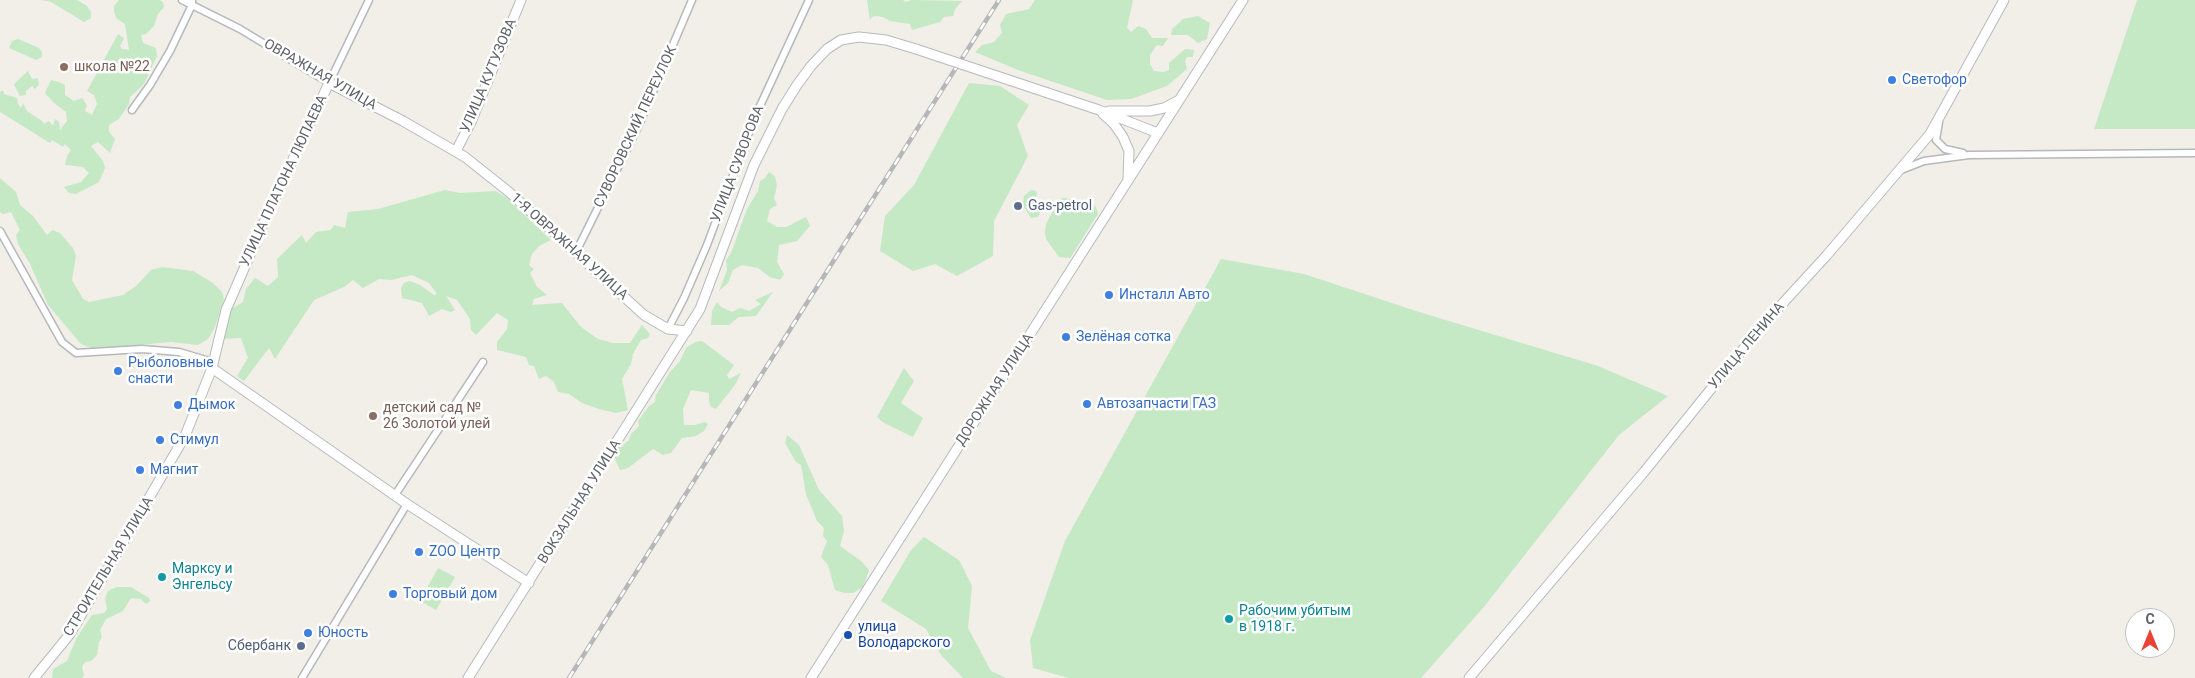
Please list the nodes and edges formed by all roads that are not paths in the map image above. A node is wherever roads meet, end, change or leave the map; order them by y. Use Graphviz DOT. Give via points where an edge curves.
graph roads {
  1 [pos="182,0"];
  2 [pos="369,0"];
  3 [pos="521,0"];
  4 [pos="692,0"];
  5 [pos="809,0"];
  6 [pos="1242,0"];
  7 [pos="2004,0"];
  8 [pos="192,3"];
  9 [pos="329,83"];
  10 [pos="1179,100"];
  11 [pos="132,110"];
  12 [pos="1099,110"];
  13 [pos="1940,118"];
  14 [pos="1158,133"];
  15 [pos="456,151"];
  16 [pos="2195,153"];
  17 [pos="1969,155"];
  18 [pos="1901,170"];
  19 [pos="1128,182"];
  20 [pos="0,231"];
  21 [pos="576,252"];
  22 [pos="689,328"];
  23 [pos="668,329"];
  24 [pos="483,362"];
  25 [pos="212,368"];
  26 [pos="395,495"];
  27 [pos="407,504"];
  28 [pos="529,583"];
  29 [pos="34,678"];
  30 [pos="302,678"];
  31 [pos="468,678"];
  32 [pos="811,678"];
  33 [pos="1469,678"];
  1 -- 8 [label="street, ОВРАЖНАЯ УЛИЦА"];
  2 -- 9 [label="street, УЛИЦА ПЛАТОНА ЛЮПАЕВА"];
  3 -- 15 [label="street, УЛИЦА КУТУЗОВА"];
  4 -- 21 [label="street, СУВОРОВСКИЙ ПЕРЕУЛОК" via="638,127"];
  5 -- 23 [label="street, УЛИЦА СУВОРОВА" via="754,118 707,245"];
  6 -- 10 [label="street, ДОРОЖНАЯ УЛИЦА"];
  7 -- 13 [label="street, УЛИЦА ЛЕНИНА"];
  8 -- 9 [label="street, ОВРАЖНАЯ УЛИЦА"];
  8 -- 11 [label="street" via="165,60"];
  9 -- 15 [label="street, ОВРАЖНАЯ УЛИЦА"];
  9 -- 25 [label="street, УЛИЦА ПЛАТОНА ЛЮПАЕВА" via="226,310"];
  10 -- 12 [label="street" via="1150,111"];
  10 -- 14 [label="street, ДОРОЖНАЯ УЛИЦА"];
  12 -- 14 [label="street"];
  12 -- 19 [label="street" via="1114,124 1129,151"];
  12 -- 22 [label="street, ВОКЗАЛЬНАЯ УЛИЦА, bridge" via="886,40 859,36 842,40 827,49 811,66 782,110 758,158 700,309"];
  13 -- 17 [label="street" via="1936,140 1945,149"];
  13 -- 18 [label="street, УЛИЦА ЛЕНИНА"];
  14 -- 19 [label="street, ДОРОЖНАЯ УЛИЦА"];
  15 -- 21 [label="street, 1-Я ОВРАЖНАЯ УЛИЦА" via="509,192"];
  16 -- 17 [label="street"];
  17 -- 18 [label="street" via="1924,161"];
  18 -- 33 [label="street, УЛИЦА ЛЕНИНА" via="1760,327 1644,472"];
  19 -- 32 [label="street, ДОРОЖНАЯ УЛИЦА"];
  20 -- 25 [label="street" via="62,342 76,353 142,349 179,352 206,360"];
  21 -- 23 [label="street, 1-Я ОВРАЖНАЯ УЛИЦА" via="644,315"];
  22 -- 23 [label="street, 1-Я ОВРАЖНАЯ УЛИЦА"];
  22 -- 28 [label="street, ВОКЗАЛЬНАЯ УЛИЦА"];
  24 -- 26 [label="street"];
  25 -- 26 [label="street"];
  25 -- 29 [label="street, СТРОИТЕЛЬНАЯ УЛИЦА" via="185,436 168,467 70,634"];
  26 -- 27 [label="street"];
  27 -- 28 [label="street"];
  27 -- 30 [label="street"];
  28 -- 31 [label="street, ВОКЗАЛЬНАЯ УЛИЦА"];
}
